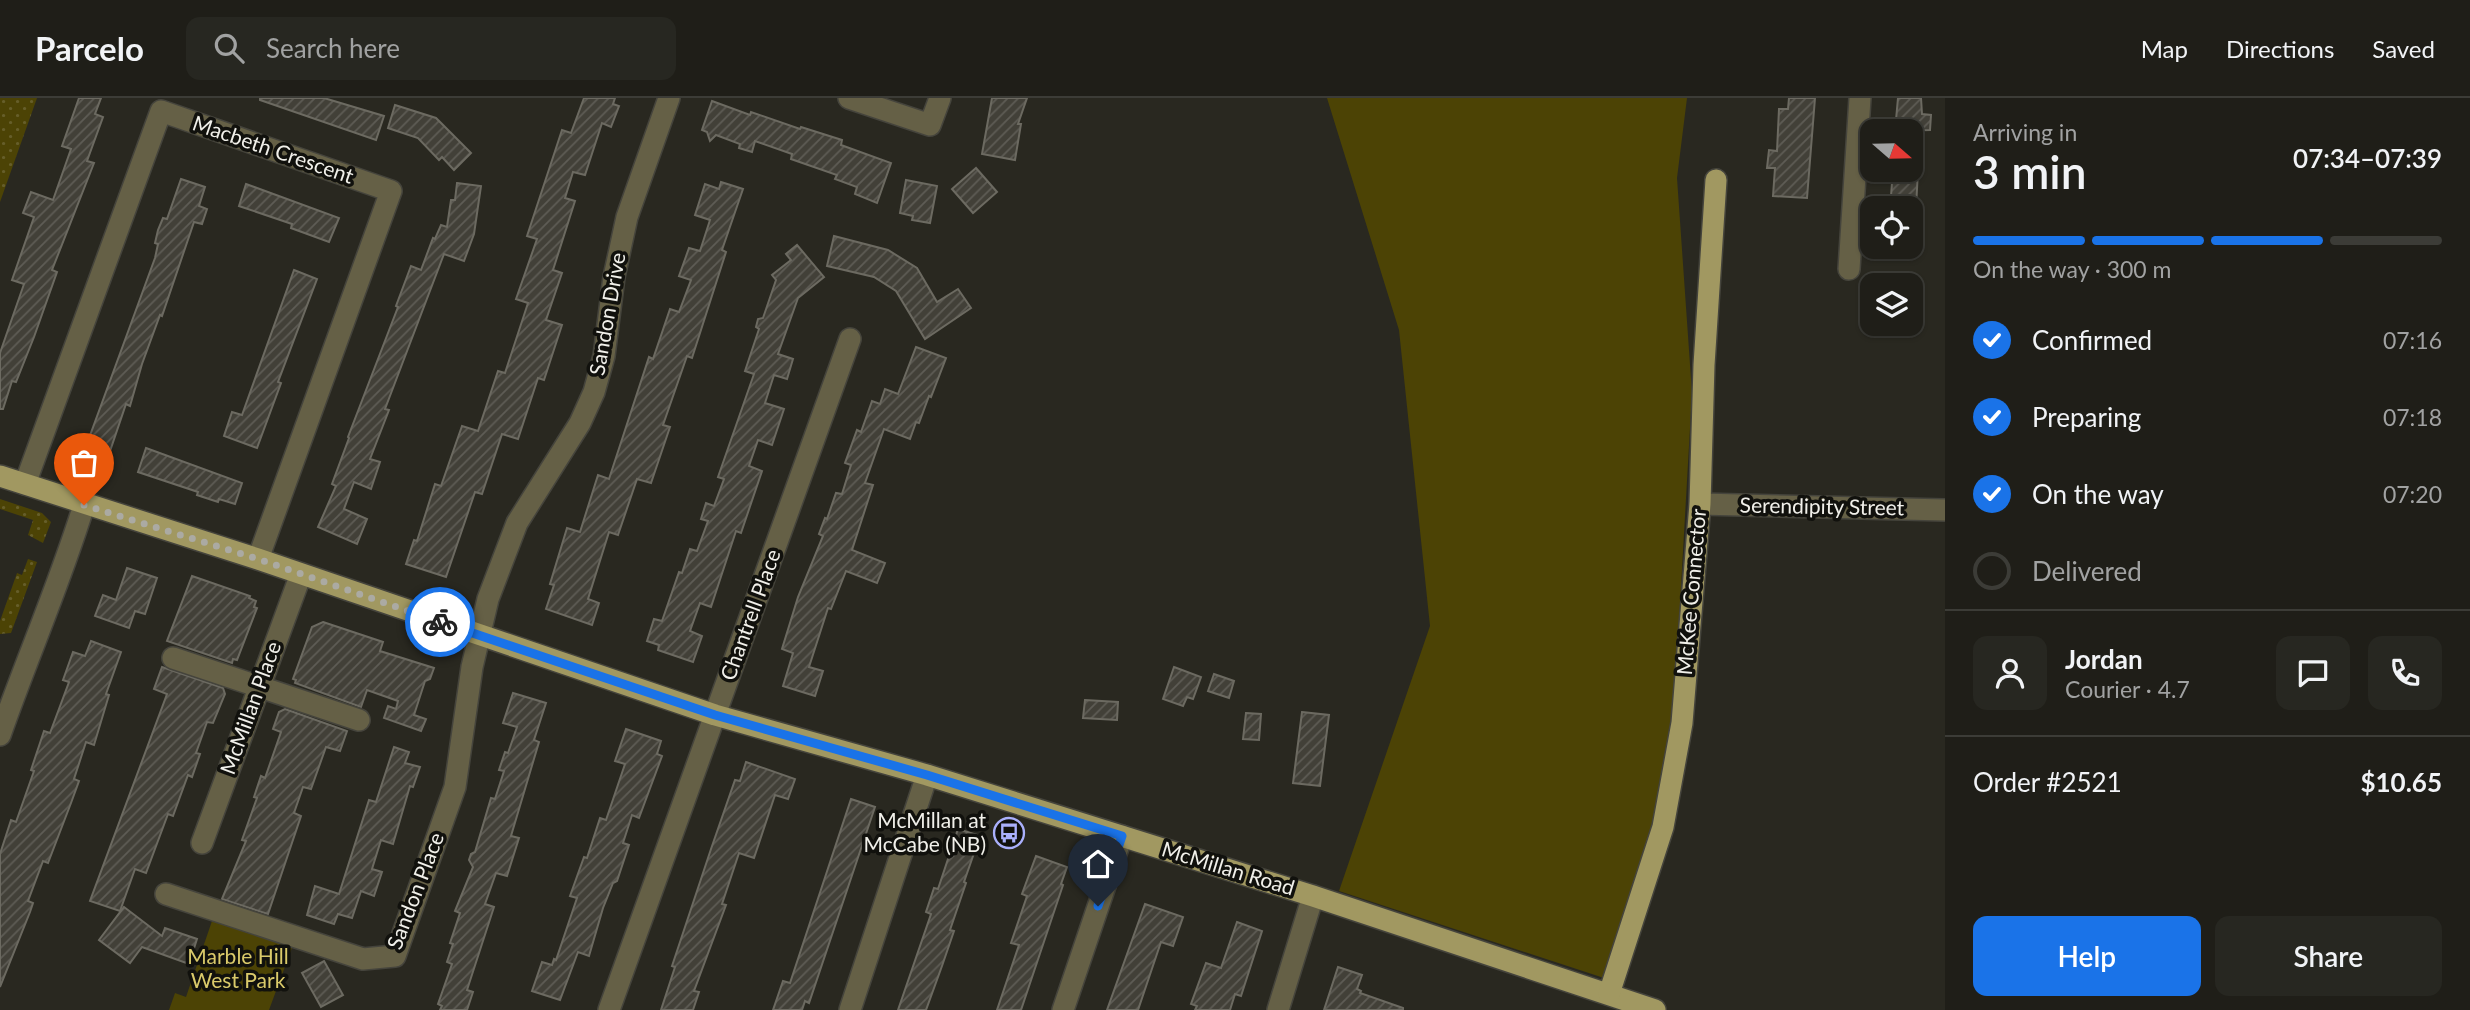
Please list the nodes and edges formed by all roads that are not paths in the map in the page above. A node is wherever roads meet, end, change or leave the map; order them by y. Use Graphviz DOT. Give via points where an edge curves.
graph roads {
  1 [pos="668,98"];
  2 [pos="849,98"];
  3 [pos="940,98"];
  4 [pos="1860,98"];
  5 [pos="1716,180"];
  6 [pos="1849,269"];
  7 [pos="850,339"];
  8 [pos="0,476"];
  9 [pos="25,484"];
  10 [pos="1700,504"];
  11 [pos="84,505"];
  12 [pos="1945,510"];
  13 [pos="258,559"];
  14 [pos="301,574"];
  15 [pos="479,636"];
  16 [pos="173,657"];
  17 [pos="9,681"];
  18 [pos="259,687"];
  19 [pos="715,715"];
  20 [pos="359,720"];
  21 [pos="0,735"];
  22 [pos="927,775"];
  23 [pos="1122,836"];
  24 [pos="202,843"];
  25 [pos="166,894"];
  26 [pos="1313,896"];
  27 [pos="1606,1002"];
  28 [pos="609,1010"];
  29 [pos="850,1010"];
  30 [pos="1063,1010"];
  31 [pos="1278,1010"];
  32 [pos="1655,1010"];
  1 -- 15 [label="street, Sandon Drive" via="624,227 594,392 580,423 517,523"];
  2 -- 3 [label="street" via="930,125"];
  4 -- 6 [label="street"];
  5 -- 10 [label="main road, McKee Connector"];
  7 -- 19 [label="street, Chantrell Place"];
  8 -- 9 [label="main road, McMillan Road"];
  9 -- 11 [label="main road, McMillan Road"];
  9 -- 13 [label="street, Macbeth Crescent" via="161,111 391,191"];
  10 -- 12 [label="street, Serendipity Street"];
  10 -- 27 [label="main road, McKee Connector" via="1682,723 1663,827"];
  11 -- 13 [label="main road, McMillan Road"];
  11 -- 17 [label="street" via="65,562"];
  13 -- 14 [label="main road, McMillan Road"];
  14 -- 15 [label="main road, McMillan Road"];
  14 -- 18 [label="street, McMillan Place"];
  15 -- 19 [label="main road, McMillan Road"];
  15 -- 25 [label="street, Sandon Place" via="455,787 395,956 363,959"];
  16 -- 18 [label="street"];
  17 -- 21 [label="street"];
  18 -- 20 [label="street"];
  18 -- 24 [label="street, McMillan Place"];
  19 -- 22 [label="main road, McMillan Road"];
  19 -- 28 [label="street, Chantrell Place"];
  22 -- 23 [label="main road, McMillan Road"];
  22 -- 29 [label="street"];
  23 -- 26 [label="main road, McMillan Road"];
  23 -- 30 [label="street"];
  26 -- 27 [label="main road, McMillan Road"];
  26 -- 31 [label="street"];
  27 -- 32 [label="main road, McMillan Road"];
}
